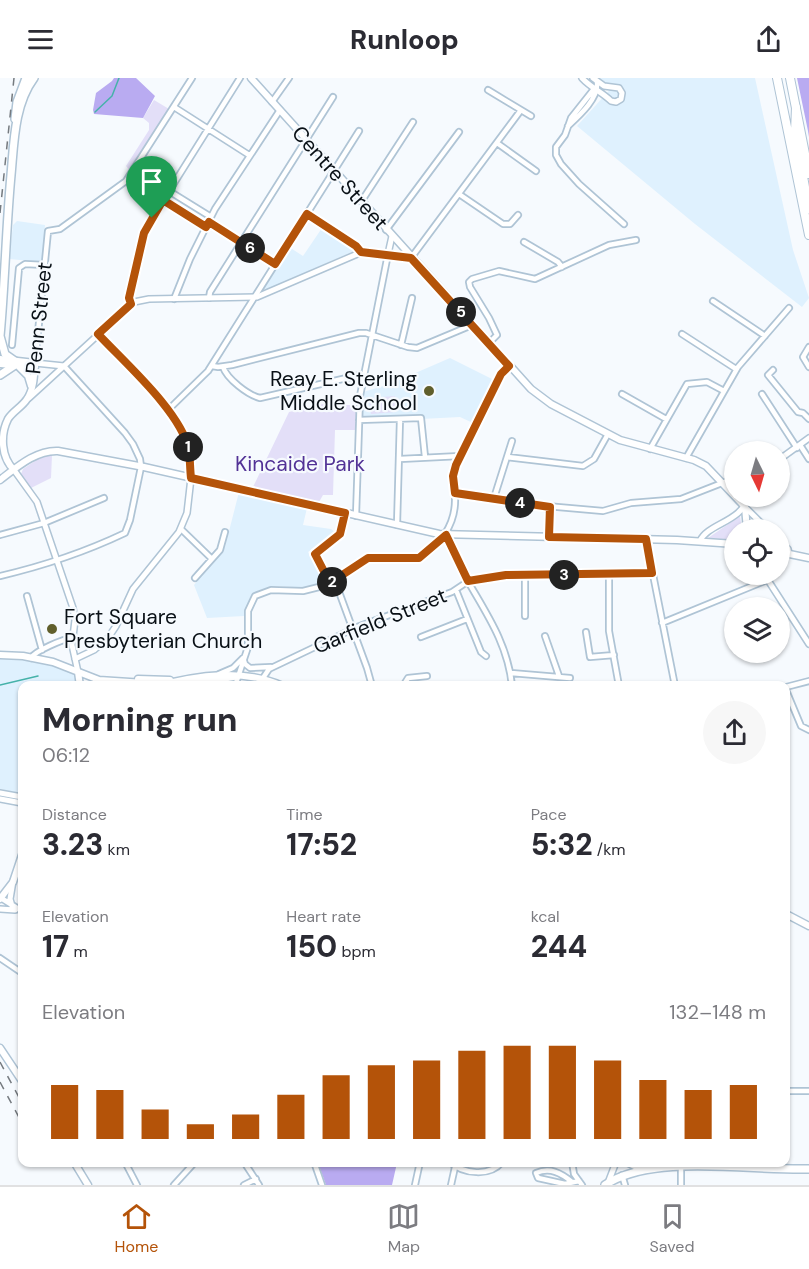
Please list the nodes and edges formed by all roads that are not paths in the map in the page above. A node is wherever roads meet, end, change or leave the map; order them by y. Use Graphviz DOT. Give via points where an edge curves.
graph roads {
  1 [pos="26,78"];
  2 [pos="34,78"];
  3 [pos="192,78"];
  4 [pos="240,78"];
  5 [pos="251,78"];
  6 [pos="289,78"];
  7 [pos="582,78"];
  8 [pos="777,78"];
  9 [pos="790,78"];
  10 [pos="595,80"];
  11 [pos="613,87"];
  12 [pos="595,89"];
  13 [pos="488,90"];
  14 [pos="333,97"];
  15 [pos="608,98"];
  16 [pos="272,102"];
  17 [pos="174,107"];
  18 [pos="796,107"];
  19 [pos="783,109"];
  20 [pos="280,110"];
  21 [pos="521,110"];
  22 [pos="531,116"];
  23 [pos="413,122"];
  24 [pos="16,129"];
  25 [pos="208,129"];
  26 [pos="359,131"];
  27 [pos="459,132"];
  28 [pos="795,133"];
  29 [pos="306,140"];
  30 [pos="497,143"];
  31 [pos="249,155"];
  32 [pos="334,171"];
  33 [pos="536,171"];
  34 [pos="132,174"];
  35 [pos="809,174"];
  36 [pos="809,193"];
  37 [pos="459,194"];
  38 [pos="166,195"];
  39 [pos="361,202"];
  40 [pos="809,209"];
  41 [pos="307,214"];
  42 [pos="518,215"];
  43 [pos="6,222"];
  44 [pos="209,222"];
  45 [pos="624,224"];
  46 [pos="386,230"];
  47 [pos="809,235"];
  48 [pos="392,236"];
  49 [pos="636,240"];
  50 [pos="524,242"];
  51 [pos="242,243"];
  52 [pos="361,252"];
  53 [pos="388,254"];
  54 [pos="411,258"];
  55 [pos="275,264"];
  56 [pos="45,265"];
  57 [pos="0,266"];
  58 [pos="562,267"];
  59 [pos="209,298"];
  60 [pos="254,298"];
  61 [pos="412,298"];
  62 [pos="174,299"];
  63 [pos="713,301"];
  64 [pos="131,304"];
  65 [pos="789,309"];
  66 [pos="472,325"];
  67 [pos="98,334"];
  68 [pos="682,334"];
  69 [pos="371,335"];
  70 [pos="0,336"];
  71 [pos="765,336"];
  72 [pos="489,343"];
  73 [pos="12,345"];
  74 [pos="401,345"];
  75 [pos="809,347"];
  76 [pos="0,362"];
  77 [pos="15,363"];
  78 [pos="35,365"];
  79 [pos="64,366"];
  80 [pos="212,366"];
  81 [pos="509,366"];
  82 [pos="223,367"];
  83 [pos="809,367"];
  84 [pos="736,369"];
  85 [pos="773,370"];
  86 [pos="364,374"];
  87 [pos="0,375"];
  88 [pos="32,389"];
  89 [pos="724,391"];
  90 [pos="622,394"];
  91 [pos="762,394"];
  92 [pos="25,402"];
  93 [pos="168,410"];
  94 [pos="400,419"];
  95 [pos="666,419"];
  96 [pos="809,419"];
  97 [pos="359,420"];
  98 [pos="608,434"];
  99 [pos="809,438"];
  100 [pos="512,441"];
  101 [pos="799,446"];
  102 [pos="650,449"];
  103 [pos="790,452"];
  104 [pos="460,456"];
  105 [pos="425,457"];
  106 [pos="507,457"];
  107 [pos="686,458"];
  108 [pos="399,459"];
  109 [pos="809,459"];
  110 [pos="141,467"];
  111 [pos="14,470"];
  112 [pos="191,478"];
  113 [pos="0,480"];
  114 [pos="722,483"];
  115 [pos="455,493"];
  116 [pos="104,498"];
  117 [pos="494,498"];
  118 [pos="550,507"];
  119 [pos="745,507"];
  120 [pos="345,513"];
  121 [pos="356,516"];
  122 [pos="746,519"];
  123 [pos="757,519"];
  124 [pos="44,523"];
  125 [pos="397,525"];
  126 [pos="181,529"];
  127 [pos="225,532"];
  128 [pos="0,535"];
  129 [pos="446,535"];
  130 [pos="549,537"];
  131 [pos="646,539"];
  132 [pos="700,541"];
  133 [pos="724,542"];
  134 [pos="790,554"];
  135 [pos="809,558"];
  136 [pos="213,559"];
  137 [pos="57,561"];
  138 [pos="652,573"];
  139 [pos="609,574"];
  140 [pos="0,576"];
  141 [pos="525,576"];
  142 [pos="195,578"];
  143 [pos="468,581"];
  144 [pos="332,582"];
  145 [pos="748,585"];
  146 [pos="771,585"];
  147 [pos="456,590"];
  148 [pos="27,596"];
  149 [pos="525,616"];
  150 [pos="467,619"];
  151 [pos="662,623"];
  152 [pos="352,629"];
  153 [pos="586,632"];
  154 [pos="545,636"];
  155 [pos="421,637"];
  156 [pos="72,638"];
  157 [pos="809,644"];
  158 [pos="42,650"];
  159 [pos="0,655"];
  160 [pos="614,655"];
  161 [pos="486,656"];
  162 [pos="30,658"];
  163 [pos="243,658"];
  164 [pos="75,659"];
  165 [pos="276,666"];
  166 [pos="78,672"];
  167 [pos="511,673"];
  168 [pos="216,675"];
  169 [pos="237,675"];
  170 [pos="427,676"];
  171 [pos="559,676"];
  172 [pos="190,678"];
  173 [pos="263,678"];
  174 [pos="570,678"];
  175 [pos="79,681"];
  176 [pos="114,681"];
  177 [pos="177,681"];
  178 [pos="211,681"];
  179 [pos="236,681"];
  180 [pos="270,681"];
  181 [pos="370,681"];
  182 [pos="406,681"];
  183 [pos="512,681"];
  184 [pos="618,681"];
  185 [pos="674,681"];
  186 [pos="809,681"];
  187 [pos="790,688"];
  188 [pos="790,699"];
  189 [pos="809,730"];
  190 [pos="0,793"];
  191 [pos="18,796"];
  192 [pos="0,799"];
  193 [pos="18,802"];
  194 [pos="18,867"];
  195 [pos="14,879"];
  196 [pos="0,899"];
  197 [pos="11,908"];
  198 [pos="0,909"];
  199 [pos="18,910"];
  200 [pos="790,916"];
  201 [pos="809,926"];
  202 [pos="0,958"];
  203 [pos="18,970"];
  204 [pos="0,1048"];
  205 [pos="18,1075"];
  206 [pos="790,1091"];
  207 [pos="809,1091"];
  208 [pos="77,1167"];
  209 [pos="128,1167"];
  210 [pos="190,1167"];
  211 [pos="248,1167"];
  212 [pos="316,1167"];
  213 [pos="419,1167"];
  214 [pos="452,1167"];
  215 [pos="461,1167"];
  216 [pos="497,1167"];
  217 [pos="573,1167"];
  218 [pos="617,1167"];
  219 [pos="621,1167"];
  220 [pos="634,1167"];
  221 [pos="681,1167"];
  222 [pos="749,1167"];
  223 [pos="809,1169"];
  224 [pos="642,1170"];
  225 [pos="623,1175"];
  226 [pos="256,1179"];
  227 [pos="572,1182"];
  228 [pos="581,1183"];
  229 [pos="606,1184"];
  230 [pos="88,1185"];
  231 [pos="137,1185"];
  232 [pos="174,1185"];
  233 [pos="244,1185"];
  234 [pos="259,1185"];
  235 [pos="322,1185"];
  236 [pos="415,1185"];
  237 [pos="451,1185"];
  238 [pos="625,1185"];
  239 [pos="681,1185"];
  1 -- 24 [label="main road" via="17,102"];
  2 -- 24 [label="main road"];
  3 -- 17 [label="street"];
  4 -- 25 [label="street"];
  5 -- 16 [label="main road, Centre Street"];
  6 -- 16 [label="street"];
  7 -- 12 [label="street"];
  8 -- 19 [label="highway"];
  9 -- 18 [label="highway"];
  10 -- 11 [label="street"];
  10 -- 12 [label="street"];
  11 -- 15 [label="street"];
  11 -- 15 [label="street" via="621,91 621,99 614,102"];
  12 -- 15 [label="street"];
  12 -- 45 [label="street" via="571,118 556,153 592,197"];
  13 -- 21 [label="street"];
  14 -- 29 [label="street"];
  16 -- 20 [label="main road, Centre Street"];
  17 -- 25 [label="street"];
  17 -- 34 [label="street"];
  18 -- 28 [label="highway"];
  18 -- 35 [label="highway"];
  19 -- 28 [label="highway"];
  19 -- 47 [label="highway"];
  20 -- 29 [label="main road, Centre Street"];
  20 -- 31 [label="street"];
  21 -- 22 [label="street"];
  21 -- 30 [label="street"];
  23 -- 39 [label="street"];
  24 -- 43 [label="main road"];
  25 -- 31 [label="street"];
  25 -- 38 [label="street"];
  26 -- 32 [label="street"];
  27 -- 46 [label="street"];
  28 -- 36 [label="highway"];
  28 -- 40 [label="highway"];
  29 -- 32 [label="main road, Centre Street"];
  29 -- 51 [label="street"];
  30 -- 33 [label="street"];
  30 -- 37 [label="street"];
  31 -- 44 [label="street"];
  32 -- 39 [label="main road, Centre Street"];
  32 -- 41 [label="street"];
  34 -- 38 [label="street"];
  34 -- 56 [label="street, Penn Street" via="122,186 64,226 48,231"];
  37 -- 42 [label="street" via="503,224 510,224"];
  37 -- 54 [label="street"];
  38 -- 44 [label="street"];
  38 -- 44 [label="street"];
  38 -- 64 [label="street" via="143,236 129,298"];
  39 -- 46 [label="main road, Centre Street"];
  41 -- 52 [label="street"];
  41 -- 55 [label="street"];
  43 -- 57 [label="main road"];
  43 -- 70 [label="main road"];
  44 -- 51 [label="street"];
  44 -- 62 [label="street"];
  46 -- 48 [label="main road, Centre Street"];
  48 -- 53 [label="street"];
  48 -- 54 [label="main road, Centre Street"];
  49 -- 58 [label="street" via="609,245"];
  50 -- 58 [label="street"];
  51 -- 55 [label="street"];
  51 -- 59 [label="street"];
  52 -- 53 [label="street"];
  52 -- 60 [label="street"];
  53 -- 54 [label="street"];
  53 -- 69 [label="street"];
  54 -- 66 [label="main road, Centre Street"];
  55 -- 60 [label="street"];
  56 -- 73 [label="street" via="25,264 19,268"];
  56 -- 78 [label="street, Penn Street"];
  58 -- 72 [label="street" via="536,279 497,271 470,280 470,287 497,335"];
  59 -- 60 [label="street"];
  59 -- 62 [label="street"];
  60 -- 80 [label="street"];
  61 -- 74 [label="street"];
  62 -- 64 [label="street" via="145,299"];
  63 -- 71 [label="street"];
  64 -- 67 [label="street"];
  65 -- 71 [label="street"];
  66 -- 72 [label="main road, Centre Street"];
  66 -- 74 [label="street" via="421,347"];
  67 -- 79 [label="street"];
  67 -- 93 [label="street"];
  68 -- 84 [label="street"];
  69 -- 74 [label="street"];
  69 -- 82 [label="street" via="355,334"];
  69 -- 86 [label="street"];
  70 -- 77 [label="main road" via="5,354"];
  71 -- 84 [label="street"];
  72 -- 81 [label="main road, Centre Street"];
  75 -- 83 [label="street" via="803,356"];
  76 -- 77 [label="main road"];
  77 -- 78 [label="main road"];
  77 -- 87 [label="main road"];
  77 -- 88 [label="main road" via="27,374"];
  78 -- 79 [label="street"];
  78 -- 88 [label="main road, Penn Street"];
  79 -- 92 [label="street"];
  79 -- 110 [label="street" via="128,436"];
  80 -- 82 [label="street"];
  80 -- 93 [label="street"];
  81 -- 98 [label="main road, Centre Street" via="540,397"];
  81 -- 104 [label="street" via="501,374"];
  82 -- 86 [label="street" via="250,394 262,398"];
  84 -- 89 [label="street"];
  85 -- 96 [label="street" via="768,375 798,412"];
  86 -- 97 [label="street"];
  88 -- 92 [label="main road, Penn Street"];
  89 -- 95 [label="street" via="705,382 687,384"];
  89 -- 107 [label="street"];
  90 -- 95 [label="street"];
  91 -- 101 [label="street"];
  92 -- 111 [label="main road, Penn Street" via="8,419 2,433 3,453"];
  93 -- 112 [label="street" via="188,447"];
  94 -- 97 [label="street"];
  94 -- 105 [label="street" via="421,418"];
  94 -- 108 [label="street"];
  95 -- 102 [label="street"];
  97 -- 121 [label="street"];
  98 -- 102 [label="main road, Centre Street"];
  98 -- 106 [label="street" via="594,459 584,466"];
  99 -- 101 [label="street"];
  100 -- 106 [label="street"];
  101 -- 103 [label="street"];
  101 -- 109 [label="street"];
  102 -- 107 [label="main road, Centre Street"];
  104 -- 105 [label="street"];
  104 -- 115 [label="street" via="453,472"];
  105 -- 108 [label="street"];
  106 -- 117 [label="street"];
  107 -- 114 [label="main road, Centre Street" via="706,466"];
  108 -- 125 [label="street"];
  110 -- 111 [label="main road" via="52,450"];
  110 -- 112 [label="main road"];
  110 -- 137 [label="street" via="126,532"];
  111 -- 113 [label="main road"];
  111 -- 124 [label="street" via="36,501"];
  112 -- 120 [label="main road"];
  112 -- 126 [label="street" via="188,509"];
  114 -- 118 [label="street" via="681,499 631,503 609,510"];
  115 -- 117 [label="street"];
  115 -- 129 [label="street"];
  116 -- 124 [label="street"];
  117 -- 118 [label="street"];
  118 -- 130 [label="street"];
  119 -- 122 [label="main road"];
  119 -- 123 [label="street, Centre Street"];
  119 -- 132 [label="street"];
  120 -- 121 [label="main road"];
  120 -- 144 [label="street" via="340,534 315,554"];
  121 -- 125 [label="main road"];
  124 -- 128 [label="street"];
  124 -- 137 [label="street"];
  125 -- 129 [label="main road"];
  126 -- 136 [label="street"];
  126 -- 164 [label="street" via="133,589 108,638"];
  127 -- 136 [label="street" via="221,549"];
  129 -- 130 [label="main road"];
  129 -- 143 [label="street, Garfield Street"];
  129 -- 144 [label="street" via="419,558 368,558"];
  130 -- 131 [label="main road"];
  131 -- 132 [label="main road"];
  131 -- 138 [label="street"];
  132 -- 133 [label="main road"];
  134 -- 135 [label="main road"];
  136 -- 142 [label="street"];
  137 -- 140 [label="street"];
  137 -- 156 [label="street" via="74,614"];
  138 -- 139 [label="street"];
  138 -- 151 [label="street"];
  139 -- 141 [label="street"];
  139 -- 160 [label="street" via="609,632"];
  141 -- 143 [label="street"];
  141 -- 149 [label="street"];
  143 -- 147 [label="street, Garfield Street"];
  143 -- 167 [label="street" via="505,648"];
  144 -- 152 [label="street"];
  144 -- 163 [label="street" via="306,591 274,590 255,596 248,610 248,642"];
  145 -- 151 [label="street"];
  146 -- 157 [label="street"];
  147 -- 150 [label="street"];
  147 -- 152 [label="street, Garfield Street"];
  148 -- 158 [label="street"];
  150 -- 155 [label="street"];
  150 -- 161 [label="street"];
  151 -- 185 [label="street"];
  152 -- 165 [label="street, Garfield Street"];
  152 -- 181 [label="street"];
  153 -- 160 [label="street" via="590,657"];
  154 -- 171 [label="street"];
  156 -- 158 [label="street"];
  156 -- 164 [label="street"];
  158 -- 162 [label="street"];
  159 -- 162 [label="main road"];
  160 -- 184 [label="street"];
  162 -- 166 [label="main road"];
  163 -- 165 [label="street, Garfield Street" via="252,669"];
  163 -- 168 [label="street" via="233,668"];
  163 -- 169 [label="street"];
  164 -- 166 [label="street"];
  165 -- 173 [label="street, Garfield Street"];
  166 -- 172 [label="main road" via="117,678"];
  166 -- 175 [label="main road"];
  166 -- 176 [label="main road"];
  167 -- 171 [label="street"];
  167 -- 183 [label="street"];
  168 -- 169 [label="main road"];
  168 -- 172 [label="main road"];
  169 -- 173 [label="main road"];
  169 -- 178 [label="main road"];
  169 -- 179 [label="street"];
  170 -- 182 [label="street"];
  171 -- 174 [label="street"];
  172 -- 177 [label="main road"];
  173 -- 180 [label="main road"];
  186 -- 187 [label="street"];
  188 -- 189 [label="street" via="801,726"];
  190 -- 191 [label="street"];
  192 -- 193 [label="street"];
  194 -- 195 [label="main road"];
  195 -- 196 [label="main road"];
  195 -- 197 [label="street"];
  196 -- 197 [label="street"];
  197 -- 198 [label="street"];
  197 -- 199 [label="street"];
  200 -- 201 [label="main road"];
  202 -- 203 [label="street"];
  204 -- 205 [label="main road"];
  206 -- 207 [label="street"];
  208 -- 230 [label="main road"];
  209 -- 231 [label="street"];
  210 -- 232 [label="street"];
  211 -- 226 [label="street"];
  212 -- 235 [label="street"];
  213 -- 236 [label="street"];
  214 -- 237 [label="street"];
  215 -- 216 [label="street" via="485,1172"];
  217 -- 228 [label="street"];
  218 -- 229 [label="street"];
  219 -- 225 [label="street"];
  220 -- 224 [label="street"];
  221 -- 224 [label="main road"];
  221 -- 239 [label="street"];
  222 -- 223 [label="main road"];
  224 -- 225 [label="main road"];
  225 -- 229 [label="main road"];
  225 -- 238 [label="street"];
  226 -- 233 [label="street"];
  226 -- 234 [label="street"];
  227 -- 227 [label="street" via="560,1172 536,1173 538,1178"];
  227 -- 228 [label="street"];
}
